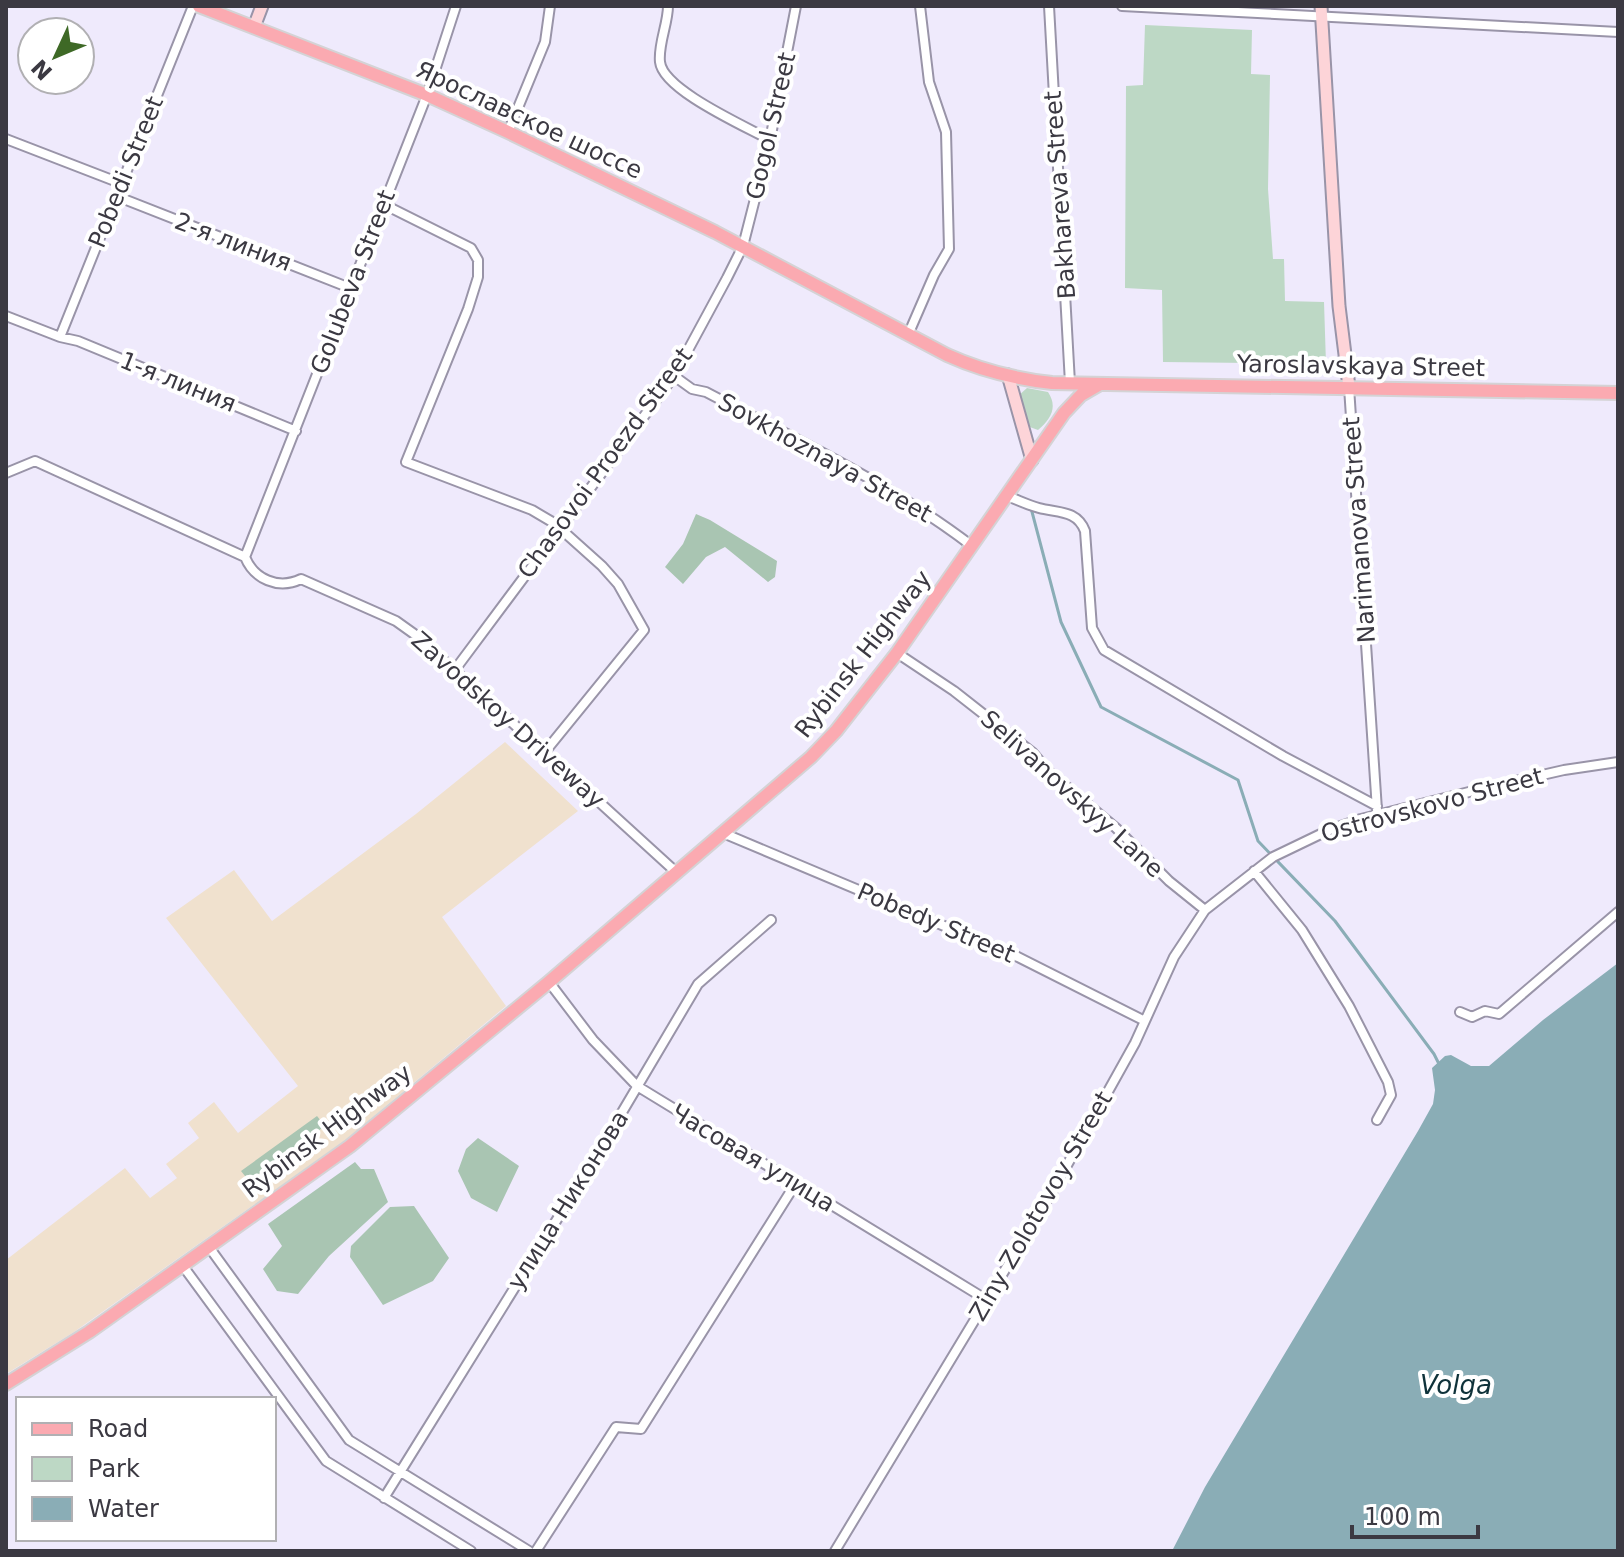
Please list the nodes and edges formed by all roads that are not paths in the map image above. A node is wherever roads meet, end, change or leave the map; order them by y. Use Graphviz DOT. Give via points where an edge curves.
graph roads {
  1 [pos="196,6"];
  2 [pos="262,6"];
  3 [pos="456,6"];
  4 [pos="550,6"];
  5 [pos="668,6"];
  6 [pos="796,6"];
  7 [pos="920,6"];
  8 [pos="1049,6"];
  9 [pos="1122,6"];
  10 [pos="1321,11"];
  11 [pos="254,27"];
  12 [pos="1618,32"];
  13 [pos="427,95"];
  14 [pos="508,132"];
  15 [pos="6,139"];
  16 [pos="770,140"];
  17 [pos="120,183"];
  18 [pos="116,196"];
  19 [pos="383,204"];
  20 [pos="743,246"];
  21 [pos="350,288"];
  22 [pos="6,316"];
  23 [pos="908,335"];
  24 [pos="60,337"];
  25 [pos="1008,375"];
  26 [pos="674,376"];
  27 [pos="1070,383"];
  28 [pos="1103,383"];
  29 [pos="1349,387"];
  30 [pos="1618,393"];
  31 [pos="296,431"];
  32 [pos="1032,460"];
  33 [pos="6,473"];
  34 [pos="1007,496"];
  35 [pos="561,527"];
  36 [pos="972,546"];
  37 [pos="245,557"];
  38 [pos="897,653"];
  39 [pos="454,671"];
  40 [pos="544,753"];
  41 [pos="1618,762"];
  42 [pos="1377,811"];
  43 [pos="723,833"];
  44 [pos="1254,871"];
  45 [pos="677,873"];
  46 [pos="1205,910"];
  47 [pos="1618,912"];
  48 [pos="771,920"];
  49 [pos="549,982"];
  50 [pos="1460,1012"];
  51 [pos="1145,1021"];
  52 [pos="637,1086"];
  53 [pos="1377,1120"];
  54 [pos="796,1183"];
  55 [pos="209,1247"];
  56 [pos="183,1266"];
  57 [pos="987,1300"];
  58 [pos="6,1384"];
  59 [pos="400,1472"];
  60 [pos="384,1498"];
  61 [pos="471,1551"];
  62 [pos="529,1551"];
  63 [pos="536,1551"];
  64 [pos="835,1551"];
  1 -- 11 [label="main road, Ярославское шоссе"];
  1 -- 17 [label="street, Pobedi Street"];
  2 -- 11 [label="main road"];
  3 -- 13 [label="street, Golubeva Street"];
  4 -- 14 [label="street" via="545,42"];
  5 -- 16 [label="street" via="659,59 665,76 681,91"];
  6 -- 16 [label="street, Gogol Street"];
  7 -- 23 [label="street" via="929,82 946,132 949,249"];
  8 -- 27 [label="street, Bakhareva Street"];
  9 -- 10 [label="street"];
  10 -- 12 [label="street"];
  10 -- 29 [label="main road, Narimanova Street"];
  11 -- 13 [label="main road, Ярославское шоссе"];
  13 -- 14 [label="main road, Ярославское шоссе"];
  13 -- 19 [label="street, Golubeva Street"];
  14 -- 20 [label="main road, Ярославское шоссе"];
  15 -- 17 [label="street"];
  16 -- 20 [label="street, Gogol Street"];
  17 -- 18 [label="street, Pobedi Street"];
  18 -- 21 [label="street, 2-я линия"];
  18 -- 24 [label="street, Pobedi Street"];
  19 -- 21 [label="street, Golubeva Street"];
  19 -- 35 [label="street" via="471,248 478,260 468,309 406,462 532,510"];
  20 -- 23 [label="main road, Ярославское шоссе"];
  20 -- 26 [label="street, Chasovoi Proezd Street"];
  21 -- 31 [label="street, Golubeva Street"];
  22 -- 24 [label="street, 1-я линия"];
  23 -- 25 [label="main road, Yaroslavskaya Street" via="963,362"];
  24 -- 31 [label="street, 1-я линия"];
  25 -- 27 [label="main road, Yaroslavskaya Street"];
  25 -- 32 [label="main road"];
  26 -- 35 [label="street, Chasovoi Proezd Street"];
  26 -- 36 [label="street, Sovkhoznaya Street" via="930,514"];
  27 -- 28 [label="main road, Yaroslavskaya Street"];
  28 -- 29 [label="main road, Yaroslavskaya Street"];
  28 -- 32 [label="main road, Rybinsk Highway" via="1071,404"];
  29 -- 30 [label="main road, Yaroslavskaya Street"];
  29 -- 42 [label="street, Narimanova Street"];
  31 -- 37 [label="street, Golubeva Street"];
  32 -- 34 [label="main road, Rybinsk Highway"];
  33 -- 37 [label="street" via="35,461"];
  34 -- 36 [label="main road, Rybinsk Highway"];
  34 -- 42 [label="street" via="1080,520 1092,628 1104,650"];
  35 -- 39 [label="street, Chasovoi Proezd Street"];
  35 -- 40 [label="street" via="618,584 644,630"];
  36 -- 38 [label="main road, Rybinsk Highway"];
  37 -- 39 [label="street, Zavodskoy Driveway" via="254,573 270,582 286,585 301,579 396,621"];
  38 -- 43 [label="main road, Rybinsk Highway" via="811,757"];
  38 -- 46 [label="street, Selivanovskyy Lane" via="1033,753"];
  39 -- 40 [label="street, Zavodskoy Driveway"];
  40 -- 45 [label="street, Zavodskoy Driveway"];
  41 -- 42 [label="street, Ostrovskovo Street"];
  42 -- 44 [label="street, Ostrovskovo Street" via="1297,844"];
  43 -- 45 [label="main road, Rybinsk Highway"];
  43 -- 51 [label="street, Pobedy Street" via="1018,957"];
  44 -- 46 [label="street, Ziny Zolotovoy Street"];
  44 -- 53 [label="street" via="1302,930 1388,1082 1391,1095"];
  45 -- 49 [label="main road, Rybinsk Highway"];
  46 -- 51 [label="street, Ziny Zolotovoy Street" via="1174,957"];
  47 -- 50 [label="street" via="1499,1014 1485,1011 1472,1017"];
  48 -- 52 [label="street, улица Никонова" via="698,984"];
  49 -- 52 [label="street, Часовая улица"];
  49 -- 55 [label="main road, Rybinsk Highway" via="350,1146"];
  51 -- 57 [label="street, Ziny Zolotovoy Street"];
  52 -- 54 [label="street, Часовая улица"];
  52 -- 59 [label="street, улица Никонова"];
  54 -- 57 [label="street, Часовая улица"];
  54 -- 63 [label="street" via="641,1429 616,1427"];
  55 -- 56 [label="main road, Rybinsk Highway"];
  55 -- 59 [label="street" via="343,1435"];
  56 -- 58 [label="main road, Rybinsk Highway"];
  56 -- 60 [label="street" via="318,1453"];
  57 -- 64 [label="street, Ziny Zolotovoy Street"];
  59 -- 60 [label="street, улица Никонова"];
  59 -- 62 [label="street"];
  60 -- 61 [label="street"];
}
